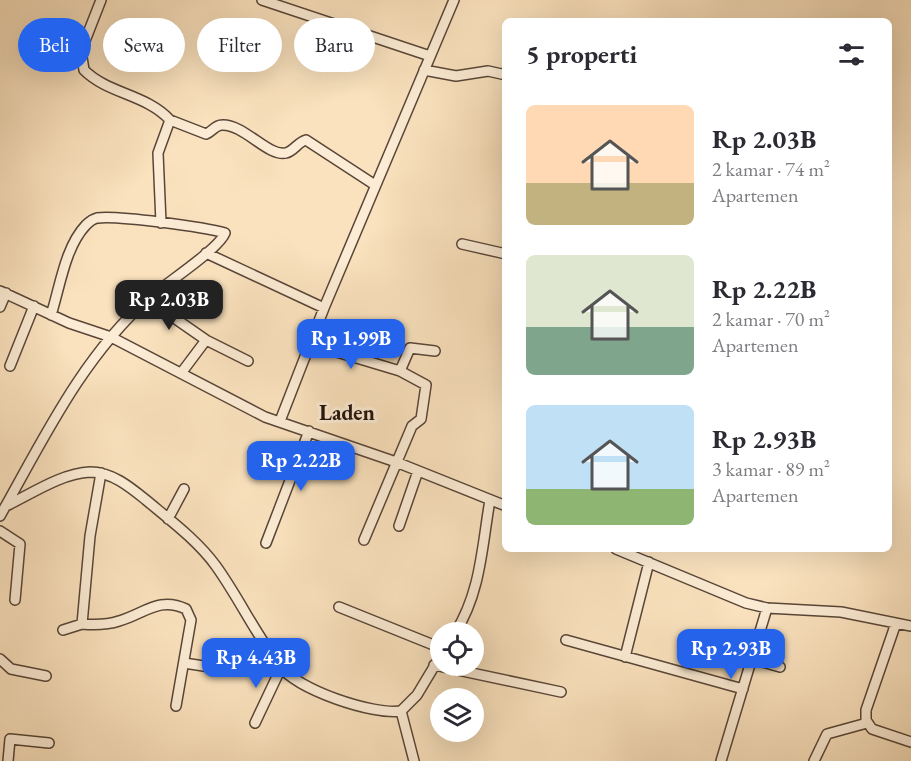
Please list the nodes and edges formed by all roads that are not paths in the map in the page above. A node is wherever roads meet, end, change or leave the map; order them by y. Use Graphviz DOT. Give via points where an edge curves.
graph roads {
  1 [pos="100,0"];
  2 [pos="262,0"];
  3 [pos="454,0"];
  4 [pos="430,56"];
  5 [pos="424,70"];
  6 [pos="502,74"];
  7 [pos="170,120"];
  8 [pos="375,184"];
  9 [pos="161,223"];
  10 [pos="462,244"];
  11 [pos="206,253"];
  12 [pos="502,253"];
  13 [pos="3,292"];
  14 [pos="147,300"];
  15 [pos="34,306"];
  16 [pos="0,307"];
  17 [pos="324,308"];
  18 [pos="51,315"];
  19 [pos="111,337"];
  20 [pos="206,340"];
  21 [pos="310,344"];
  22 [pos="435,351"];
  23 [pos="248,361"];
  24 [pos="10,366"];
  25 [pos="400,371"];
  26 [pos="182,372"];
  27 [pos="280,421"];
  28 [pos="309,431"];
  29 [pos="396,462"];
  30 [pos="418,471"];
  31 [pos="101,473"];
  32 [pos="184,489"];
  33 [pos="490,500"];
  34 [pos="502,504"];
  35 [pos="6,506"];
  36 [pos="0,516"];
  37 [pos="168,519"];
  38 [pos="399,526"];
  39 [pos="0,531"];
  40 [pos="364,540"];
  41 [pos="266,543"];
  42 [pos="624,552"];
  43 [pos="649,562"];
  44 [pos="15,600"];
  45 [pos="339,607"];
  46 [pos="767,608"];
  47 [pos="461,622"];
  48 [pos="896,623"];
  49 [pos="82,624"];
  50 [pos="911,626"];
  51 [pos="63,630"];
  52 [pos="566,640"];
  53 [pos="430,644"];
  54 [pos="625,657"];
  55 [pos="0,659"];
  56 [pos="752,659"];
  57 [pos="184,663"];
  58 [pos="210,666"];
  59 [pos="780,667"];
  60 [pos="281,668"];
  61 [pos="430,672"];
  62 [pos="46,676"];
  63 [pos="484,676"];
  64 [pos="743,689"];
  65 [pos="561,692"];
  66 [pos="176,706"];
  67 [pos="401,711"];
  68 [pos="255,723"];
  69 [pos="867,723"];
  70 [pos="49,742"];
  71 [pos="911,742"];
  72 [pos="8,761"];
  73 [pos="414,761"];
  74 [pos="720,761"];
  75 [pos="814,761"];
  1 -- 7 [label="street" via="81,51 84,70 98,81 149,103"];
  2 -- 4 [label="street"];
  3 -- 4 [label="street"];
  4 -- 5 [label="street"];
  5 -- 6 [label="street" via="456,76 488,71"];
  5 -- 8 [label="street"];
  7 -- 8 [label="street" via="206,134 217,125 227,125 277,153 287,153 308,141"];
  7 -- 9 [label="street" via="157,160"];
  8 -- 17 [label="street"];
  9 -- 11 [label="street" via="224,232 225,236"];
  9 -- 18 [label="street" via="98,218 91,221 72,249"];
  10 -- 12 [label="street"];
  11 -- 14 [label="street"];
  11 -- 17 [label="street"];
  13 -- 15 [label="street"];
  13 -- 16 [label="street"];
  14 -- 19 [label="street"];
  14 -- 20 [label="street"];
  15 -- 18 [label="street"];
  15 -- 24 [label="street"];
  17 -- 21 [label="street"];
  18 -- 19 [label="street"];
  19 -- 26 [label="street"];
  19 -- 35 [label="street" via="61,407"];
  20 -- 23 [label="street"];
  20 -- 26 [label="street"];
  21 -- 25 [label="street"];
  21 -- 27 [label="street"];
  22 -- 25 [label="street" via="410,348"];
  25 -- 29 [label="street" via="426,386 421,419 412,426"];
  26 -- 27 [label="street" via="251,411"];
  27 -- 28 [label="street"];
  28 -- 29 [label="street"];
  28 -- 41 [label="street"];
  29 -- 30 [label="street"];
  29 -- 40 [label="street"];
  30 -- 33 [label="street"];
  30 -- 38 [label="street"];
  31 -- 35 [label="street" via="74,476"];
  31 -- 37 [label="street" via="131,488"];
  31 -- 49 [label="street" via="90,536"];
  32 -- 37 [label="street"];
  33 -- 34 [label="street"];
  33 -- 47 [label="street" via="477,583"];
  35 -- 36 [label="street"];
  37 -- 60 [label="street" via="215,564"];
  39 -- 44 [label="street" via="20,544"];
  42 -- 43 [label="street"];
  43 -- 46 [label="street" via="726,596"];
  43 -- 54 [label="street"];
  45 -- 53 [label="street"];
  46 -- 48 [label="street" via="841,612"];
  46 -- 56 [label="street"];
  48 -- 50 [label="street"];
  48 -- 69 [label="street" via="866,710"];
  49 -- 51 [label="street"];
  49 -- 57 [label="street" via="122,621 154,605 179,606 191,618"];
  52 -- 54 [label="street"];
  54 -- 64 [label="street"];
  55 -- 62 [label="street" via="11,669"];
  56 -- 59 [label="street"];
  56 -- 64 [label="street"];
  57 -- 58 [label="street"];
  57 -- 66 [label="street"];
  60 -- 67 [label="street" via="304,683 365,710"];
  60 -- 68 [label="street"];
  61 -- 67 [label="street" via="417,695"];
  63 -- 65 [label="street"];
  64 -- 74 [label="street"];
  67 -- 73 [label="street"];
  69 -- 71 [label="street" via="872,729"];
  69 -- 75 [label="street" via="827,734"];
  70 -- 72 [label="street" via="10,739"];
}
